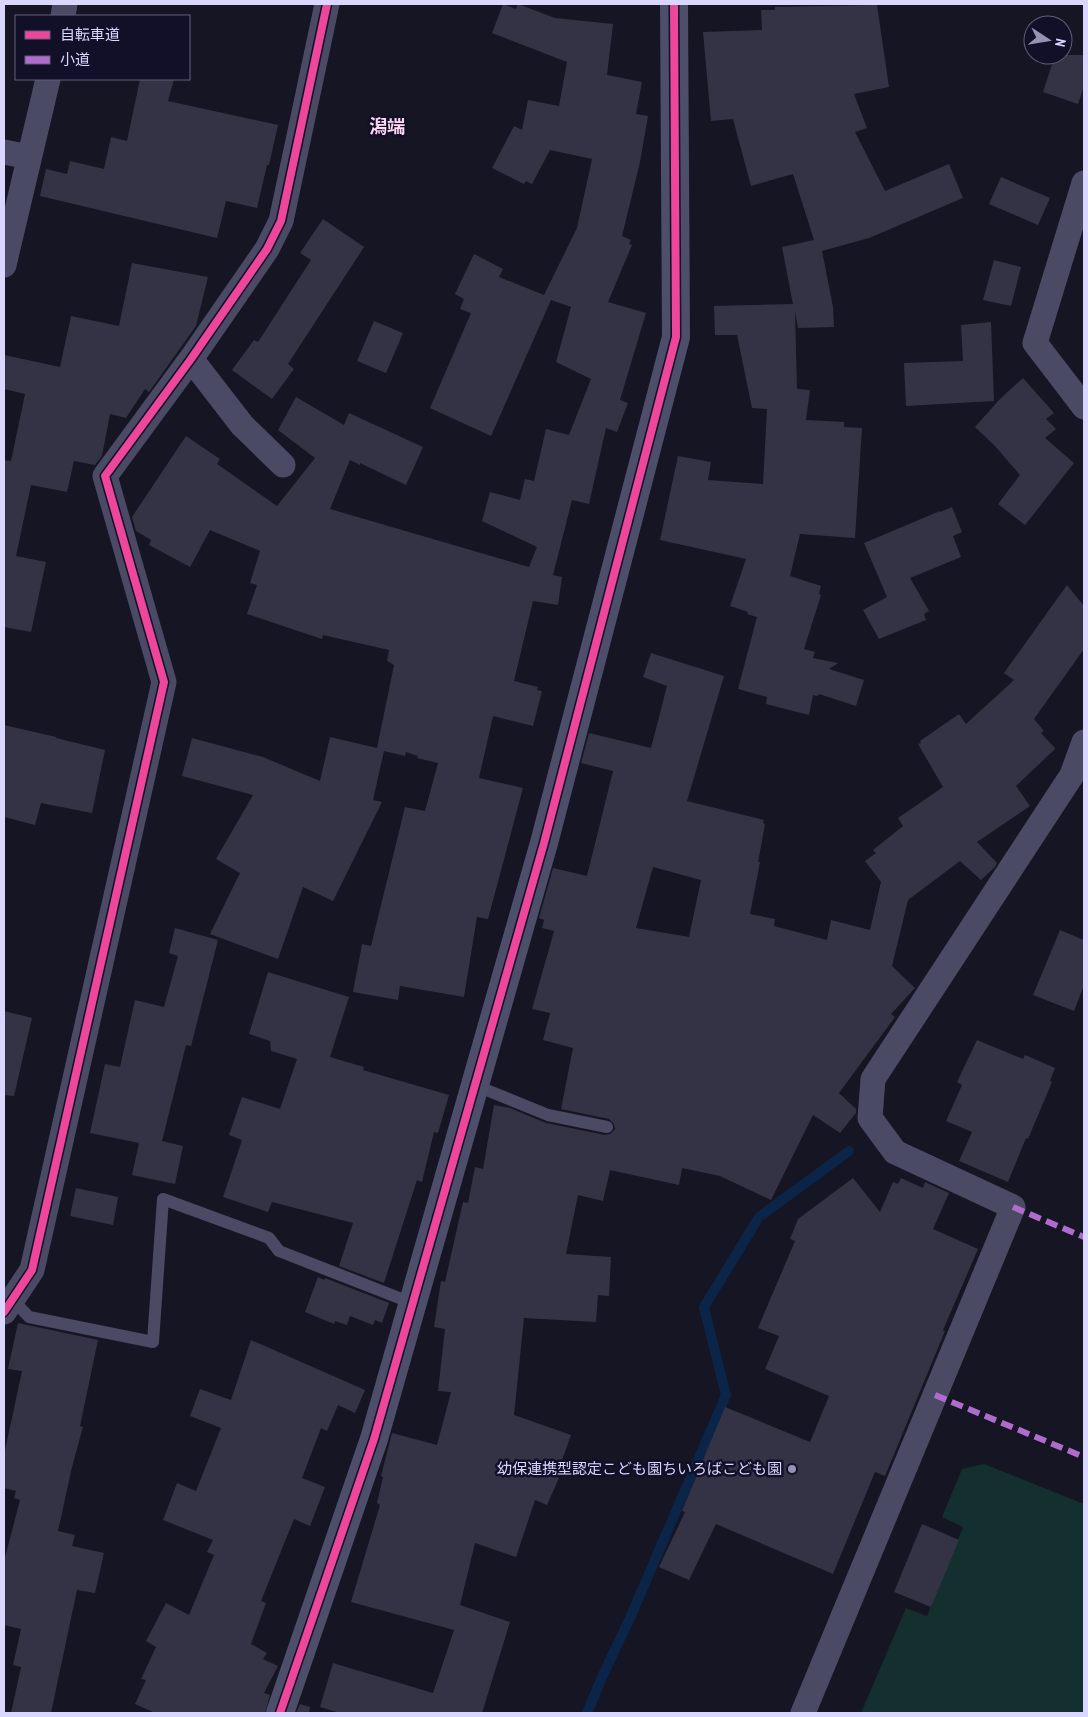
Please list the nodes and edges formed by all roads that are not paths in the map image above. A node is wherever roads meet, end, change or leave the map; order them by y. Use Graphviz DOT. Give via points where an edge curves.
graph roads {
  1 [pos="327,4"];
  2 [pos="674,4"];
  3 [pos="48,80"];
  4 [pos="4,152"];
  5 [pos="29,157"];
  6 [pos="1084,184"];
  7 [pos="4,265"];
  8 [pos="192,360"];
  9 [pos="1084,407"];
  10 [pos="283,465"];
  11 [pos="1084,742"];
  12 [pos="1078,777"];
  13 [pos="474,1085"];
  14 [pos="607,1127"];
  15 [pos="412,1303"];
  16 [pos="7,1305"];
  17 [pos="280,1713"];
  18 [pos="803,1713"];
  1 -- 8 [label="street" via="281,220 267,249"];
  2 -- 13 [label="street" via="676,338 544,843"];
  3 -- 5 [label="street"];
  4 -- 5 [label="street"];
  5 -- 7 [label="street"];
  6 -- 9 [label="street" via="1035,343"];
  8 -- 10 [label="street" via="242,425"];
  8 -- 16 [label="street" via="105,476 164,682 32,1270"];
  11 -- 12 [label="street"];
  12 -- 18 [label="street" via="873,1079 870,1118 895,1152 1013,1207"];
  13 -- 14 [label="lane" via="548,1115"];
  13 -- 15 [label="street"];
  15 -- 16 [label="lane" via="279,1251 269,1238 163,1199 154,1342 29,1317"];
  15 -- 17 [label="street" via="374,1439"];
}
